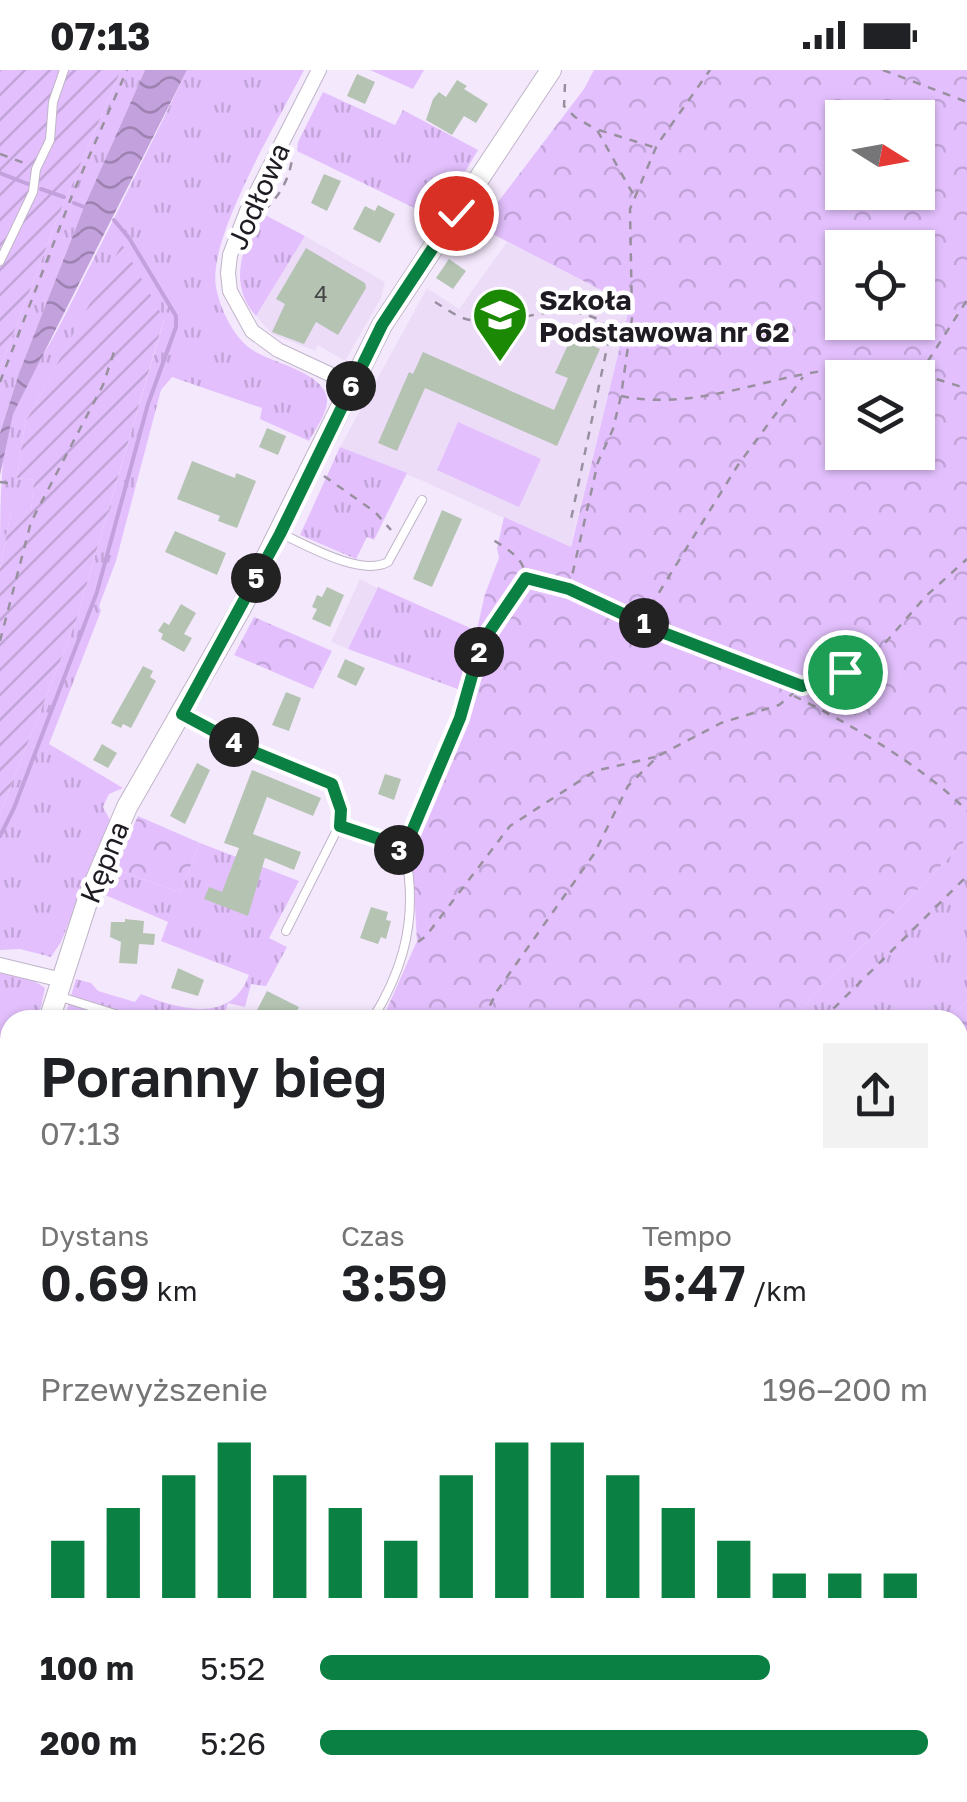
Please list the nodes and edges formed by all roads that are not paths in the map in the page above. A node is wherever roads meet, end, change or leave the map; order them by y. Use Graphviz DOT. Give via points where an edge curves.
graph roads {
  1 [pos="64,70"];
  2 [pos="319,70"];
  3 [pos="558,74"];
  4 [pos="0,261"];
  5 [pos="351,384"];
  6 [pos="422,500"];
  7 [pos="280,534"];
  8 [pos="182,714"];
  9 [pos="340,826"];
  10 [pos="286,931"];
  11 [pos="0,965"];
  12 [pos="59,988"];
  13 [pos="53,1010"];
  14 [pos="111,1010"];
  15 [pos="378,1010"];
  1 -- 4 [label="lane" via="33,192"];
  2 -- 5 [label="street, Jodłowa" via="247,211 228,273 230,291 252,331"];
  3 -- 5 [label="street, Kępna" via="491,159 398,298"];
  5 -- 7 [label="street, Kępna"];
  6 -- 7 [label="lane" via="388,562 372,568"];
  7 -- 8 [label="street, Kępna"];
  8 -- 9 [label="lane" via="332,784"];
  8 -- 12 [label="street, Kępna" via="127,807"];
  9 -- 10 [label="lane"];
  9 -- 15 [label="lane" via="385,841 408,867 407,946"];
  11 -- 12 [label="street"];
  12 -- 13 [label="street, Kępna"];
  12 -- 14 [label="lane"];
}
